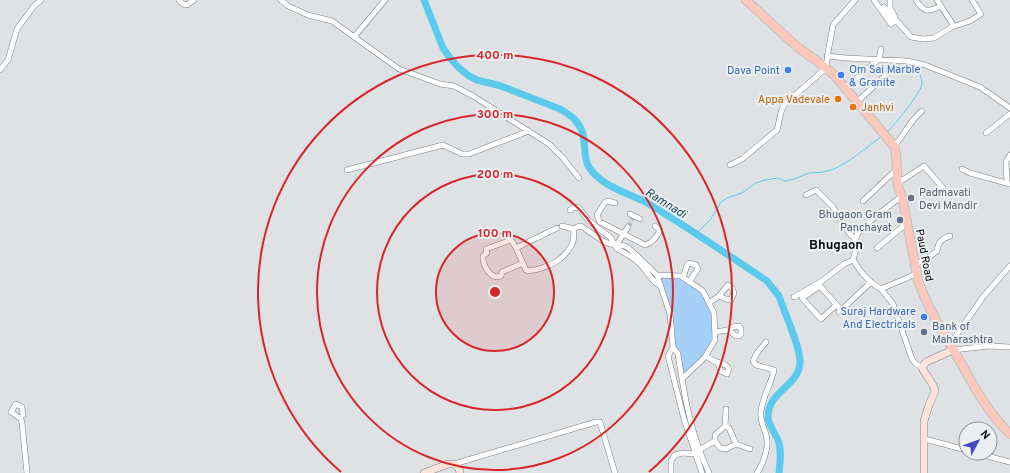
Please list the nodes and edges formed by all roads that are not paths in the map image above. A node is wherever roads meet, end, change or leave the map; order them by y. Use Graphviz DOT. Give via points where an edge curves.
graph roads {
  1 [pos="41,0"];
  2 [pos="179,0"];
  3 [pos="194,0"];
  4 [pos="281,0"];
  5 [pos="384,0"];
  6 [pos="746,0"];
  7 [pos="874,0"];
  8 [pos="878,0"];
  9 [pos="890,0"];
  10 [pos="916,0"];
  11 [pos="937,0"];
  12 [pos="972,0"];
  13 [pos="852,1"];
  14 [pos="941,6"];
  15 [pos="894,22"];
  16 [pos="952,27"];
  17 [pos="354,38"];
  18 [pos="881,49"];
  19 [pos="828,56"];
  20 [pos="879,59"];
  21 [pos="826,68"];
  22 [pos="0,70"];
  23 [pos="888,73"];
  24 [pos="846,87"];
  25 [pos="858,101"];
  26 [pos="1010,108"];
  27 [pos="922,111"];
  28 [pos="1010,114"];
  29 [pos="528,131"];
  30 [pos="986,133"];
  31 [pos="894,146"];
  32 [pos="1010,155"];
  33 [pos="730,166"];
  34 [pos="897,169"];
  35 [pos="962,169"];
  36 [pos="347,170"];
  37 [pos="579,178"];
  38 [pos="898,183"];
  39 [pos="1008,183"];
  40 [pos="943,188"];
  41 [pos="806,195"];
  42 [pos="902,196"];
  43 [pos="863,201"];
  44 [pos="615,203"];
  45 [pos="570,210"];
  46 [pos="630,214"];
  47 [pos="640,219"];
  48 [pos="907,224"];
  49 [pos="655,226"];
  50 [pos="628,227"];
  51 [pos="574,229"];
  52 [pos="623,235"];
  53 [pos="950,236"];
  54 [pos="856,240"];
  55 [pos="615,244"];
  56 [pos="516,248"];
  57 [pos="877,248"];
  58 [pos="853,260"];
  59 [pos="523,263"];
  60 [pos="915,264"];
  61 [pos="1010,266"];
  62 [pos="916,274"];
  63 [pos="657,275"];
  64 [pos="683,278"];
  65 [pos="689,282"];
  66 [pos="870,283"];
  67 [pos="660,286"];
  68 [pos="881,289"];
  69 [pos="719,296"];
  70 [pos="794,297"];
  71 [pos="709,303"];
  72 [pos="836,305"];
  73 [pos="728,330"];
  74 [pos="715,332"];
  75 [pos="766,342"];
  76 [pos="673,347"];
  77 [pos="951,347"];
  78 [pos="1010,347"];
  79 [pos="706,356"];
  80 [pos="717,362"];
  81 [pos="922,368"];
  82 [pos="682,379"];
  83 [pos="726,409"];
  84 [pos="23,415"];
  85 [pos="725,426"];
  86 [pos="1010,434"];
  87 [pos="925,438"];
  88 [pos="715,441"];
  89 [pos="736,444"];
  90 [pos="958,448"];
  91 [pos="750,449"];
  92 [pos="699,450"];
  93 [pos="695,454"];
  94 [pos="998,459"];
  95 [pos="1010,462"];
  96 [pos="454,464"];
  97 [pos="27,473"];
  98 [pos="424,473"];
  99 [pos="460,473"];
  100 [pos="615,473"];
  101 [pos="671,473"];
  102 [pos="702,473"];
  103 [pos="708,473"];
  104 [pos="757,473"];
  105 [pos="924,473"];
  1 -- 22 [label="street" via="17,29 8,60"];
  2 -- 3 [label="street" via="183,4"];
  4 -- 17 [label="street" via="308,15 332,21"];
  5 -- 17 [label="street"];
  6 -- 21 [label="main road, Paud Road" via="795,45"];
  7 -- 15 [label="street"];
  8 -- 15 [label="street"];
  9 -- 15 [label="street"];
  10 -- 14 [label="street" via="920,7 926,10"];
  11 -- 14 [label="street"];
  12 -- 16 [label="street" via="981,14"];
  13 -- 19 [label="street" via="833,25"];
  14 -- 16 [label="street"];
  15 -- 16 [label="street" via="911,37 923,39 934,38"];
  17 -- 29 [label="street" via="399,69 440,84 454,86"];
  18 -- 20 [label="street"];
  19 -- 20 [label="street"];
  19 -- 21 [label="street"];
  20 -- 24 [label="street"];
  20 -- 26 [label="street" via="925,65 980,87"];
  21 -- 24 [label="main road, Paud Road"];
  21 -- 33 [label="street" via="785,104 781,110 777,130"];
  23 -- 25 [label="street"];
  24 -- 25 [label="main road, Paud Road"];
  25 -- 31 [label="main road, Paud Road"];
  27 -- 31 [label="street"];
  28 -- 30 [label="street"];
  29 -- 36 [label="street" via="469,154 462,154 443,146"];
  29 -- 37 [label="street" via="549,144"];
  31 -- 34 [label="main road, Paud Road"];
  32 -- 39 [label="street" via="1006,162"];
  34 -- 38 [label="main road, Paud Road"];
  34 -- 43 [label="street"];
  35 -- 39 [label="street"];
  38 -- 40 [label="street" via="924,166"];
  38 -- 42 [label="main road, Paud Road"];
  41 -- 54 [label="street" via="816,190 834,208"];
  42 -- 48 [label="main road, Paud Road"];
  42 -- 54 [label="street" via="859,232"];
  44 -- 52 [label="street" via="605,202 597,215 600,222"];
  45 -- 55 [label="street" via="579,208 588,220 612,238"];
  46 -- 47 [label="street"];
  48 -- 57 [label="street"];
  48 -- 60 [label="main road, Paud Road"];
  49 -- 52 [label="street" via="660,230 658,234 654,241 645,245"];
  50 -- 52 [label="street"];
  51 -- 55 [label="street" via="582,226 603,241"];
  51 -- 56 [label="street" via="559,227"];
  51 -- 59 [label="street" via="572,245 555,262 531,271 526,270"];
  52 -- 55 [label="street"];
  53 -- 60 [label="street" via="938,244 937,251"];
  54 -- 58 [label="street"];
  55 -- 63 [label="street" via="631,250"];
  55 -- 67 [label="street" via="617,249 636,260"];
  56 -- 59 [label="street"];
  56 -- 59 [label="street" via="511,240 508,240 486,249 487,253 482,256 482,260 488,271 496,278 501,276 502,272"];
  58 -- 66 [label="street"];
  58 -- 70 [label="street"];
  60 -- 62 [label="main road, Paud Road"];
  61 -- 77 [label="street" via="983,297"];
  62 -- 68 [label="street"];
  62 -- 77 [label="main road, Paud Road" via="921,291"];
  63 -- 64 [label="street"];
  63 -- 67 [label="street"];
  64 -- 65 [label="street"];
  64 -- 65 [label="street" via="689,262 696,265 698,270"];
  65 -- 71 [label="street" via="703,291"];
  66 -- 68 [label="street"];
  66 -- 72 [label="street" via="839,312"];
  67 -- 76 [label="street" via="670,314"];
  68 -- 81 [label="street" via="893,304 912,359"];
  69 -- 71 [label="street"];
  71 -- 74 [label="street" via="714,313"];
  72 -- 72 [label="street" via="820,286 802,298 821,319"];
  73 -- 74 [label="street"];
  74 -- 79 [label="street" via="715,340"];
  75 -- 104 [label="street" via="753,361 756,365 774,370 760,412 768,440 762,467"];
  76 -- 82 [label="street" via="678,354"];
  76 -- 93 [label="street" via="668,356"];
  77 -- 78 [label="street"];
  77 -- 81 [label="street" via="926,362"];
  77 -- 86 [label="main road, Paud Road" via="978,392"];
  79 -- 80 [label="street"];
  79 -- 82 [label="street"];
  81 -- 87 [label="street" via="935,391 924,421"];
  82 -- 92 [label="street"];
  83 -- 85 [label="street"];
  84 -- 97 [label="street" via="22,407 16,404 10,412 21,419"];
  85 -- 88 [label="street" via="715,435"];
  85 -- 89 [label="street" via="729,428"];
  87 -- 90 [label="street"];
  87 -- 105 [label="street"];
  88 -- 89 [label="street" via="720,448 726,449"];
  88 -- 92 [label="street"];
  89 -- 91 [label="street"];
  92 -- 103 [label="street"];
  93 -- 101 [label="street" via="675,455 670,461"];
  93 -- 102 [label="street"];
  94 -- 95 [label="street"];
  96 -- 98 [label="street"];
  96 -- 99 [label="street"];
  96 -- 100 [label="street" via="600,422"];
}
